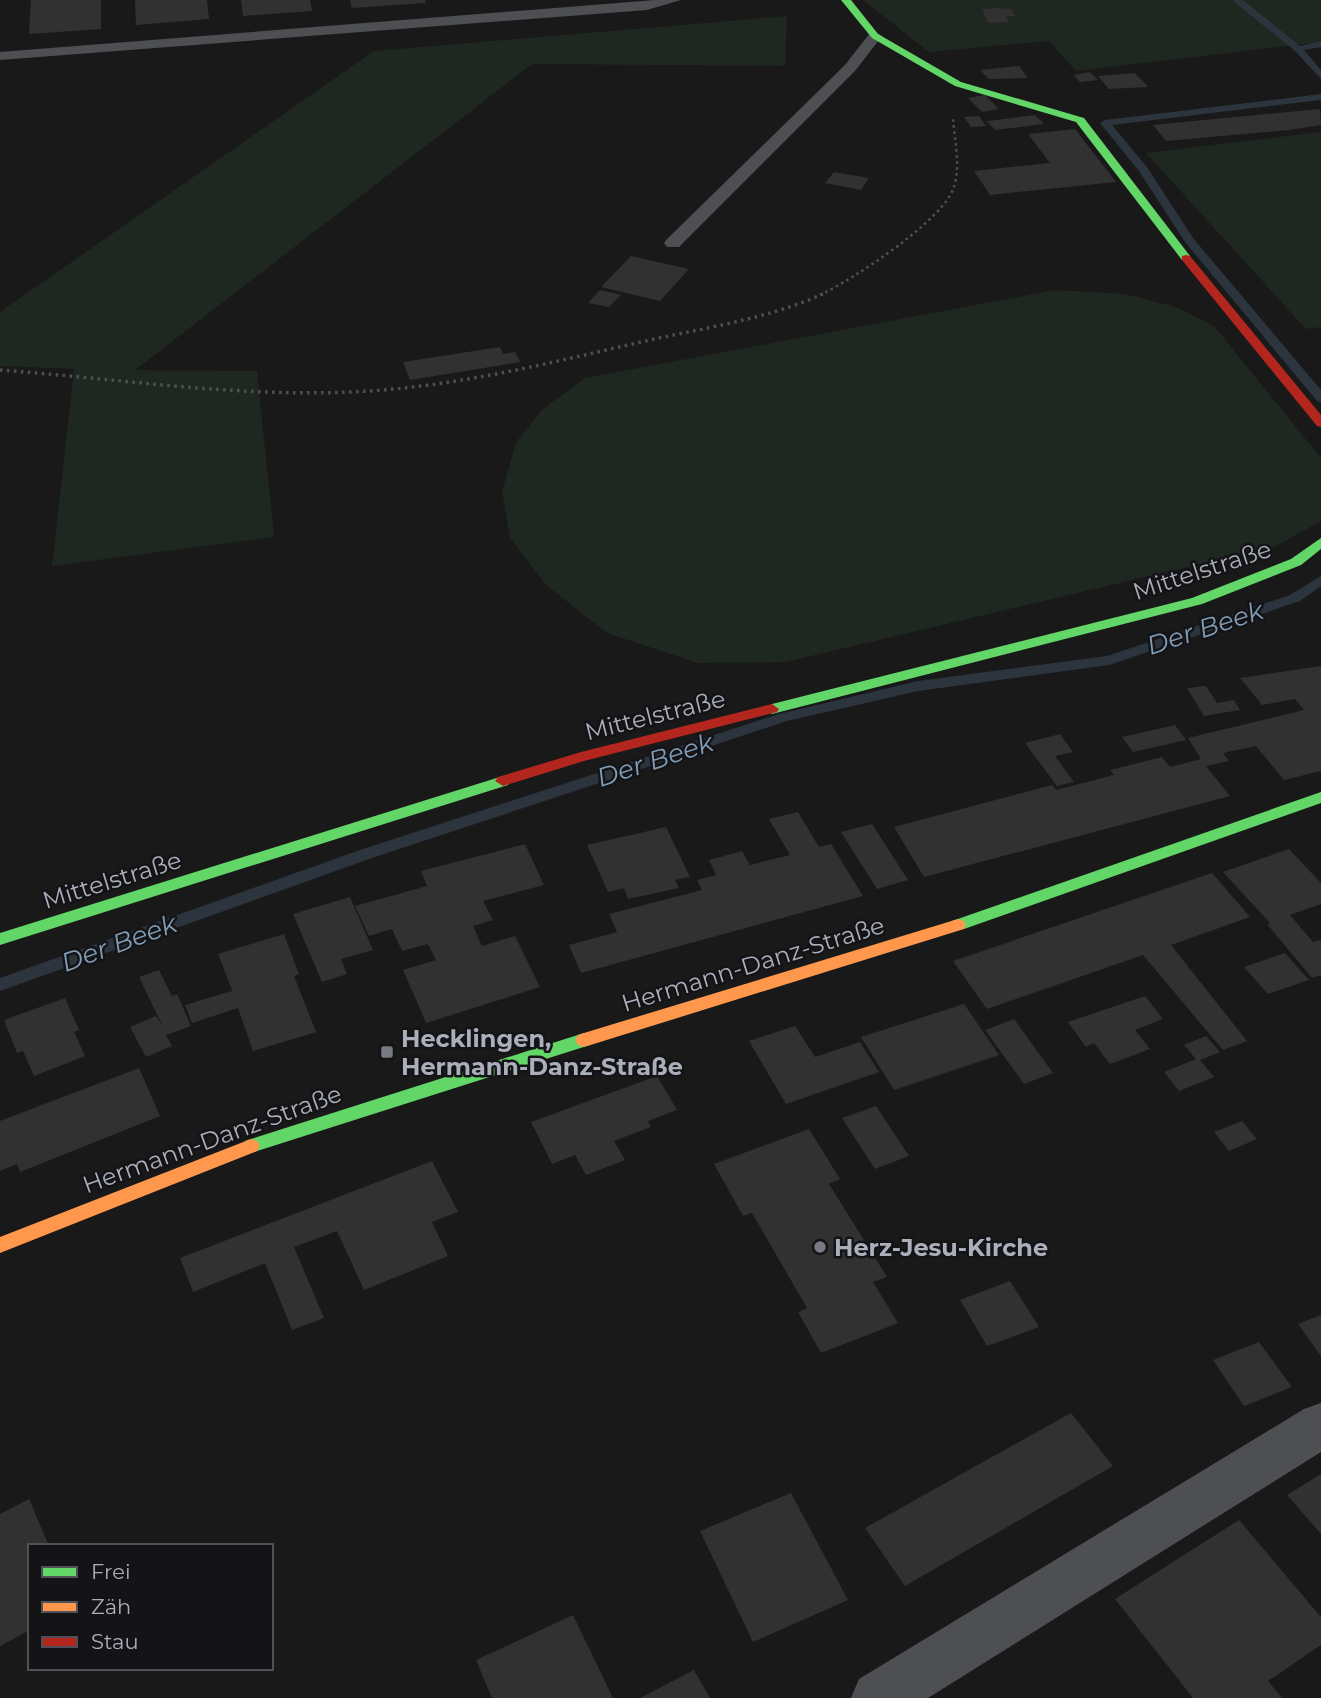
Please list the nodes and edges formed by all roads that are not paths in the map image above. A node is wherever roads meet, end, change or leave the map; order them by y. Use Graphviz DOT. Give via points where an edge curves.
graph roads {
  1 [pos="674,0"];
  2 [pos="846,0"];
  3 [pos="875,36"];
  4 [pos="0,56"];
  5 [pos="673,243"];
  6 [pos="1321,423"];
  7 [pos="1321,542"];
  8 [pos="1321,797"];
  9 [pos="0,939"];
  10 [pos="0,1245"];
  11 [pos="1321,1425"];
  12 [pos="878,1698"];
  1 -- 4 [label="lane" via="634,7"];
  2 -- 3 [label="street"];
  3 -- 5 [label="lane" via="850,68"];
  3 -- 6 [label="street" via="958,84 1080,120"];
  7 -- 9 [label="street, Mittelstraße" via="1297,562 1197,601 581,758"];
  8 -- 10 [label="street, Hermann-Danz-Straße" via="987,916 221,1156"];
  11 -- 12 [label="street"];
}
